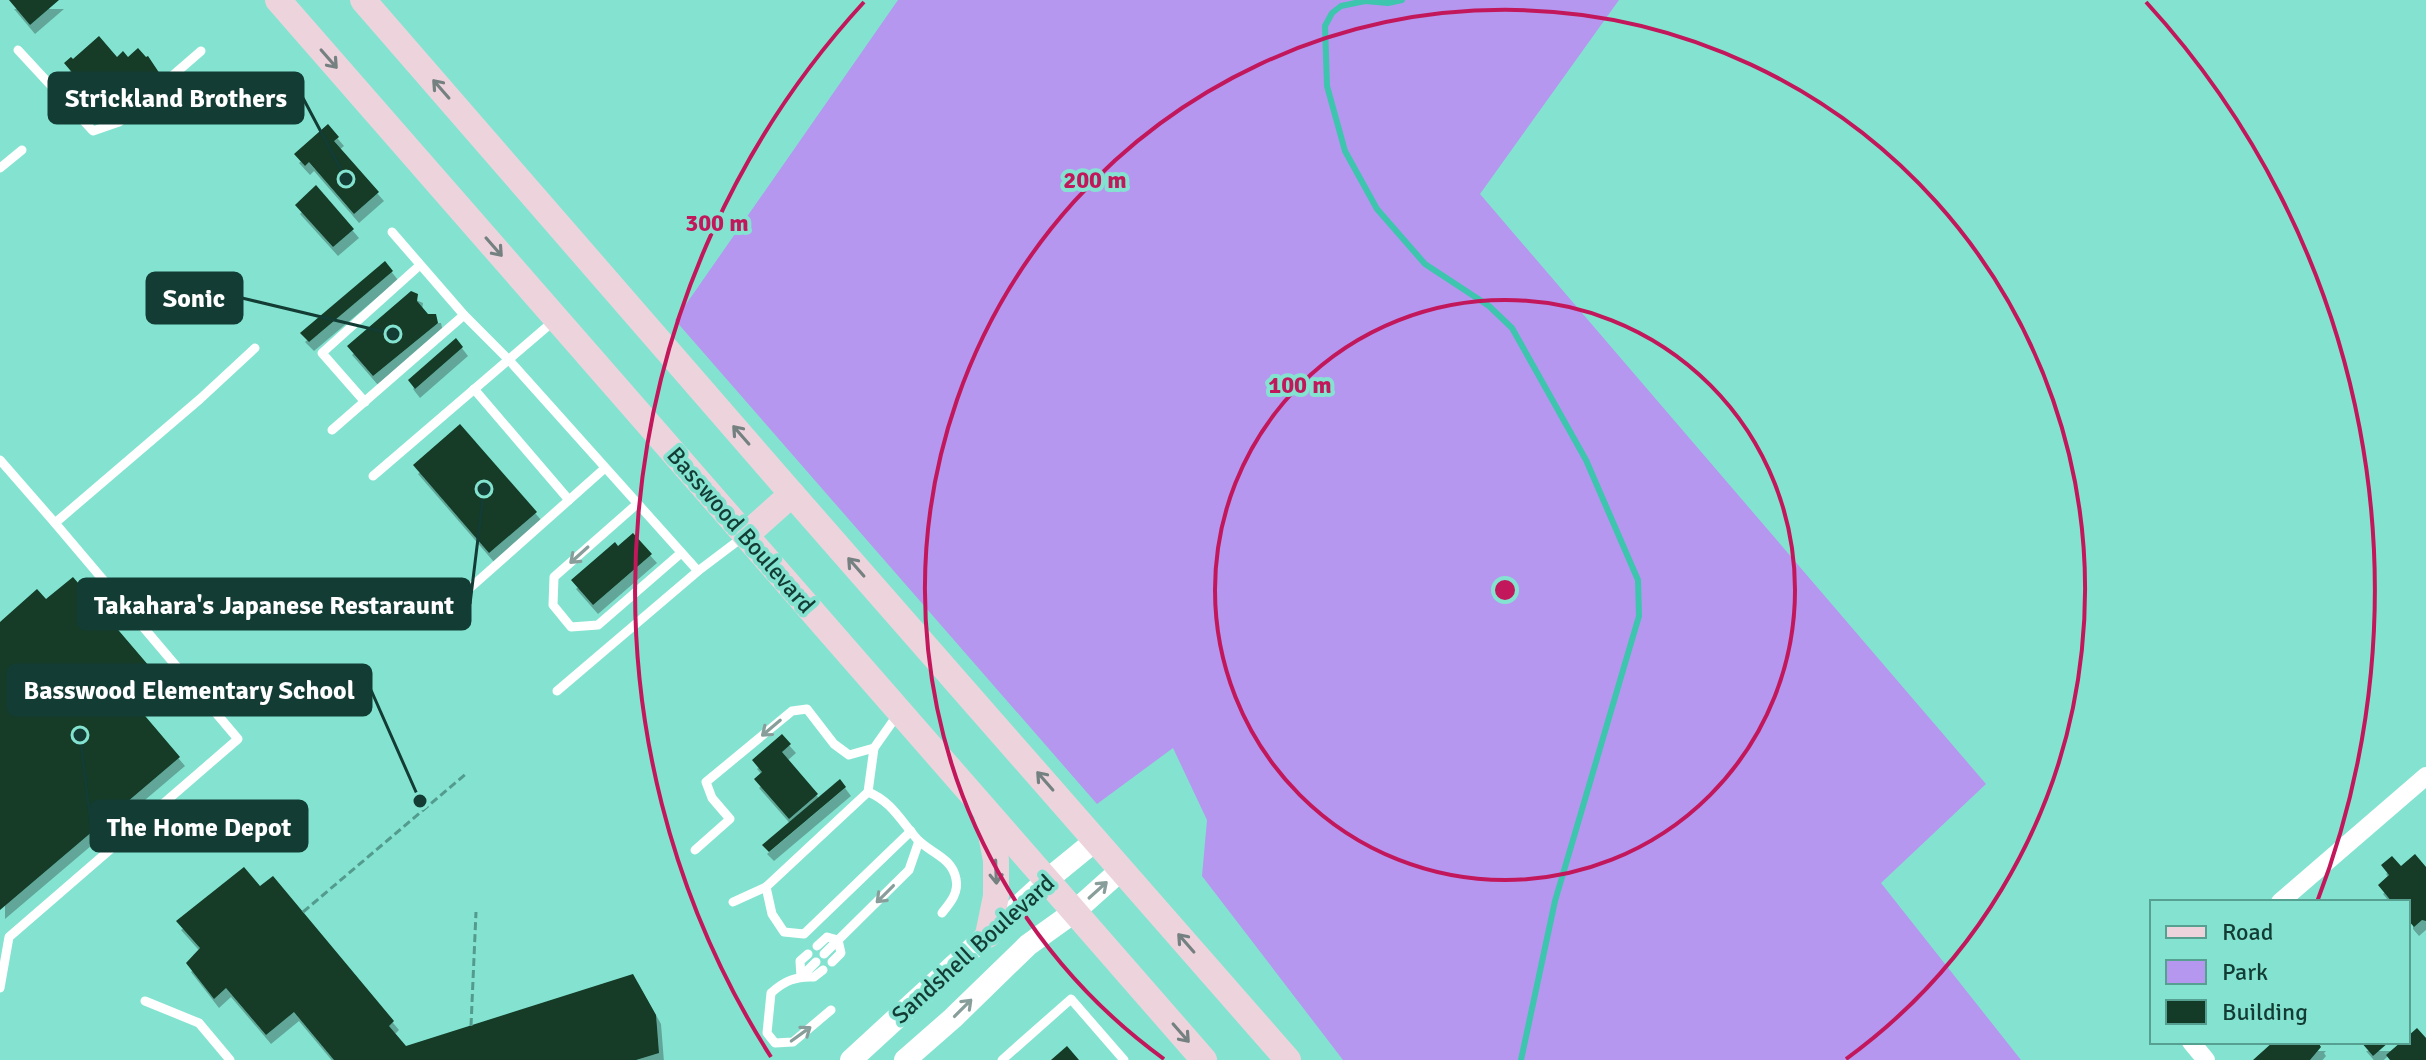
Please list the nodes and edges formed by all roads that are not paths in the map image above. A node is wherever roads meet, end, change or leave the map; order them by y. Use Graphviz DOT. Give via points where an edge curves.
graph roads {
  1 [pos="278,0"];
  2 [pos="363,0"];
  3 [pos="18,50"];
  4 [pos="201,51"];
  5 [pos="22,150"];
  6 [pos="0,168"];
  7 [pos="392,232"];
  8 [pos="420,265"];
  9 [pos="464,315"];
  10 [pos="557,319"];
  11 [pos="255,348"];
  12 [pos="509,360"];
  13 [pos="474,389"];
  14 [pos="365,402"];
  15 [pos="332,430"];
  16 [pos="0,460"];
  17 [pos="605,468"];
  18 [pos="373,476"];
  19 [pos="792,494"];
  20 [pos="569,500"];
  21 [pos="637,504"];
  22 [pos="55,523"];
  23 [pos="746,535"];
  24 [pos="681,553"];
  25 [pos="698,571"];
  26 [pos="470,588"];
  27 [pos="557,691"];
  28 [pos="900,712"];
  29 [pos="874,748"];
  30 [pos="2426,776"];
  31 [pos="868,792"];
  32 [pos="986,810"];
  33 [pos="911,831"];
  34 [pos="1096,840"];
  35 [pos="919,841"];
  36 [pos="695,850"];
  37 [pos="1122,869"];
  38 [pos="1047,880"];
  39 [pos="766,887"];
  40 [pos="2282,900"];
  41 [pos="733,902"];
  42 [pos="1074,912"];
  43 [pos="942,913"];
  44 [pos="988,935"];
  45 [pos="838,940"];
  46 [pos="817,946"];
  47 [pos="808,954"];
  48 [pos="828,958"];
  49 [pos="816,962"];
  50 [pos="823,970"];
  51 [pos="801,977"];
  52 [pos="0,988"];
  53 [pos="145,1001"];
  54 [pos="831,1010"];
  55 [pos="2193,1044"];
  56 [pos="230,1060"];
  57 [pos="851,1060"];
  58 [pos="905,1060"];
  59 [pos="1002,1060"];
  60 [pos="1124,1060"];
  61 [pos="1204,1060"];
  62 [pos="1288,1060"];
  63 [pos="2206,1060"];
  1 -- 10 [label="main road, Basswood Boulevard, one-way"];
  19 -- 2 [label="main road, one-way"];
  3 -- 4 [label="lane" via="93,131 119,122"];
  5 -- 6 [label="lane"];
  7 -- 8 [label="lane"];
  8 -- 9 [label="lane"];
  8 -- 14 [label="lane" via="322,353"];
  9 -- 12 [label="lane"];
  9 -- 14 [label="lane"];
  10 -- 12 [label="lane"];
  10 -- 23 [label="main road, Basswood Boulevard"];
  11 -- 22 [label="lane"];
  12 -- 13 [label="lane"];
  12 -- 17 [label="lane"];
  13 -- 18 [label="lane"];
  13 -- 20 [label="lane"];
  14 -- 15 [label="lane"];
  16 -- 22 [label="lane"];
  17 -- 20 [label="lane"];
  17 -- 21 [label="lane"];
  19 -- 23 [label="main road"];
  34 -- 19 [label="main road, one-way"];
  20 -- 26 [label="lane"];
  21 -- 24 [label="lane"];
  21 -- 24 [label="lane, one-way" via="554,577 553,605 571,627 598,625"];
  22 -- 52 [label="lane" via="238,739 9,937"];
  23 -- 25 [label="lane"];
  23 -- 28 [label="main road, Basswood Boulevard"];
  24 -- 25 [label="lane"];
  25 -- 27 [label="lane"];
  28 -- 29 [label="lane"];
  28 -- 32 [label="main road, Basswood Boulevard"];
  29 -- 31 [label="lane"];
  29 -- 36 [label="lane, one-way" via="849,755 807,709 792,711 706,782 730,819"];
  30 -- 40 [label="street"];
  31 -- 33 [label="lane" via="883,798"];
  31 -- 39 [label="lane"];
  32 -- 38 [label="main road, Basswood Boulevard"];
  32 -- 44 [label="main road, one-way" via="996,860"];
  33 -- 35 [label="lane"];
  33 -- 39 [label="lane" via="804,934 784,932 772,914"];
  34 -- 37 [label="main road"];
  34 -- 38 [label="street, Sandshell Boulevard"];
  35 -- 43 [label="lane" via="948,863 956,879 955,896"];
  35 -- 45 [label="lane, one-way" via="909,870"];
  42 -- 37 [label="street, Sandshell Boulevard, one-way"];
  62 -- 37 [label="main road, one-way"];
  38 -- 42 [label="main road, Basswood Boulevard"];
  38 -- 44 [label="street, Sandshell Boulevard"];
  39 -- 41 [label="lane"];
  58 -- 42 [label="street, Sandshell Boulevard, one-way" via="1028,945"];
  42 -- 61 [label="main road, Basswood Boulevard, one-way"];
  44 -- 57 [label="street, Sandshell Boulevard"];
  45 -- 46 [label="lane" via="827,937"];
  45 -- 48 [label="lane"];
  47 -- 51 [label="lane" via="800,961"];
  49 -- 51 [label="lane"];
  50 -- 51 [label="lane"];
  51 -- 54 [label="lane, one-way" via="771,993 767,1033 775,1043 793,1042"];
  53 -- 56 [label="lane" via="199,1023"];
  55 -- 63 [label="street"];
  59 -- 60 [label="lane" via="1071,999"];
}
